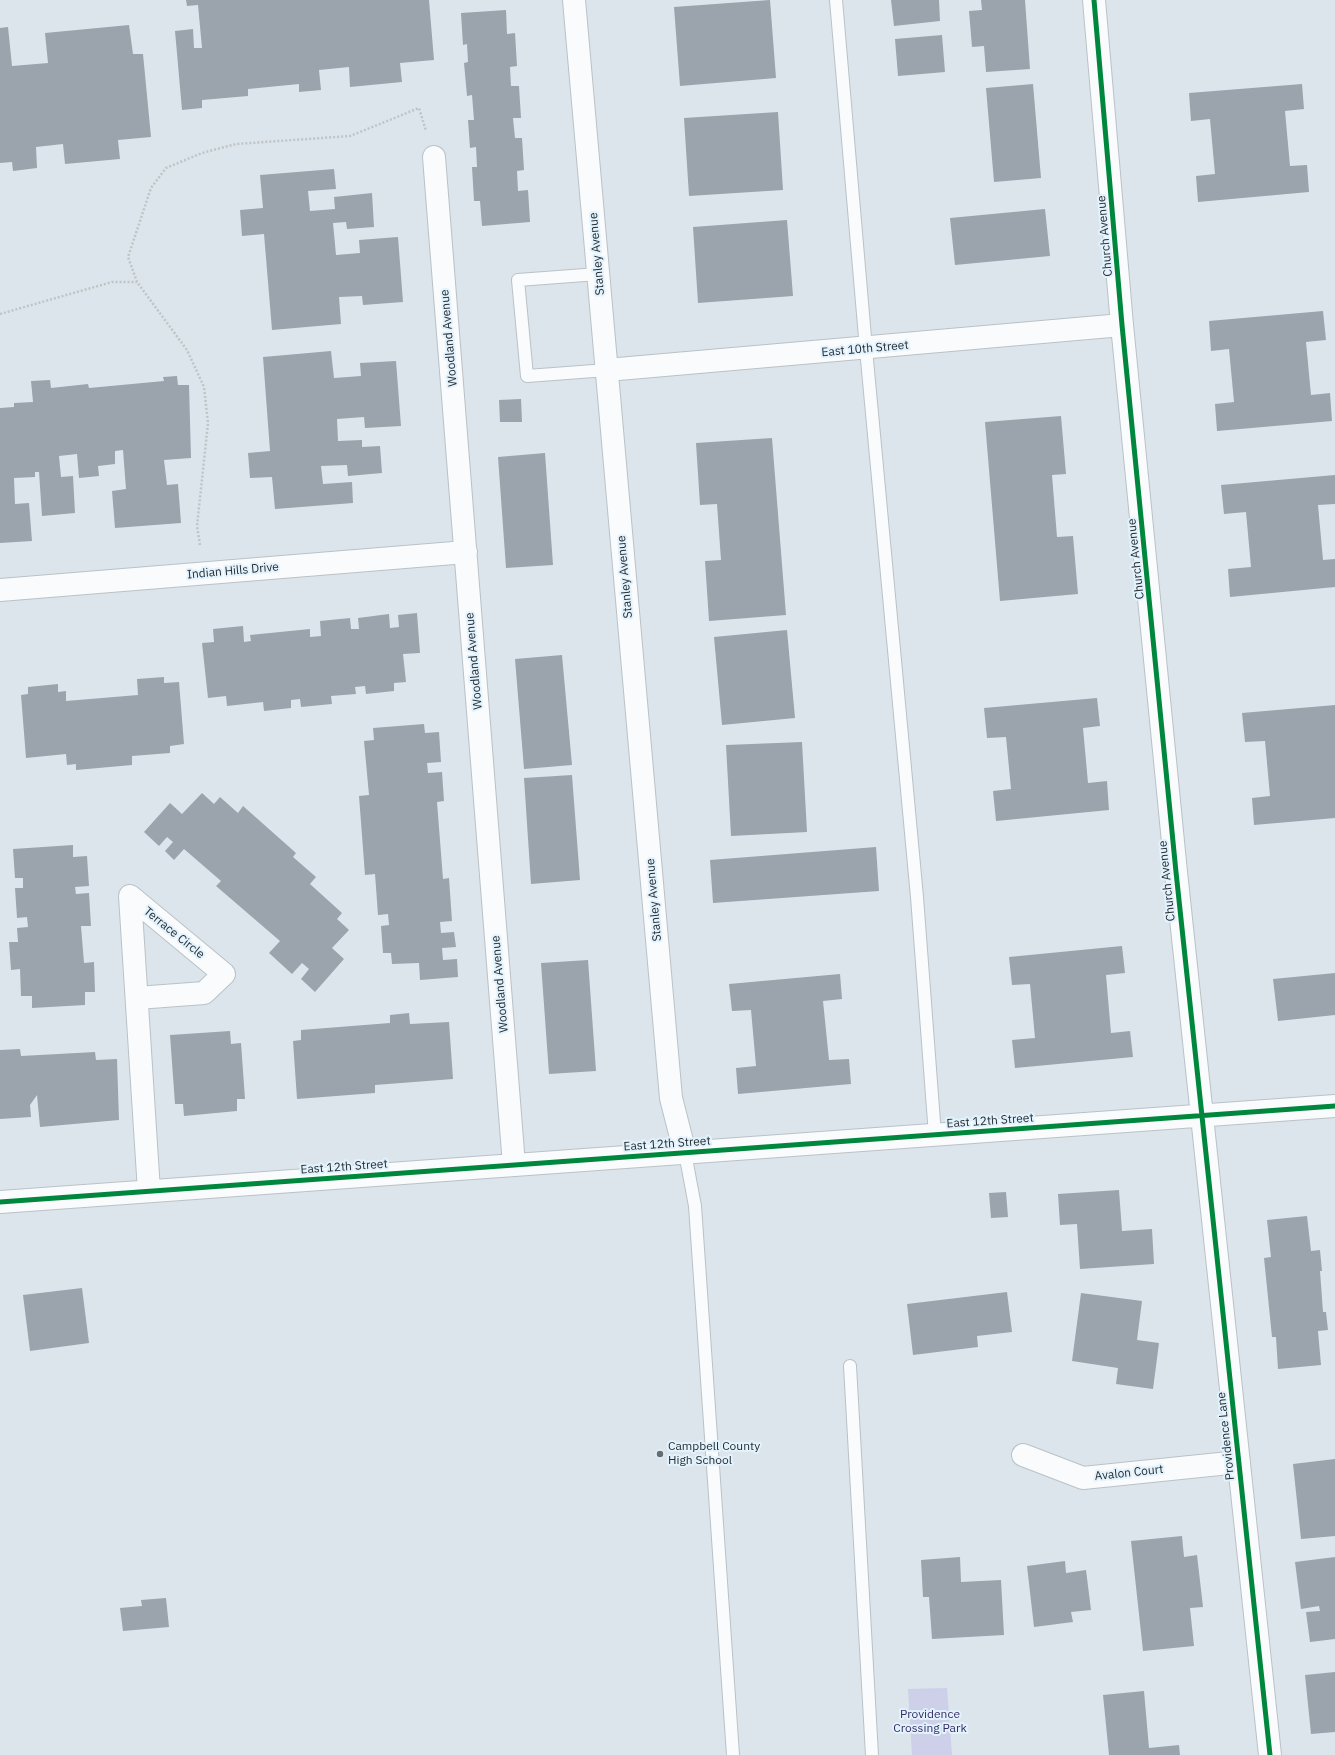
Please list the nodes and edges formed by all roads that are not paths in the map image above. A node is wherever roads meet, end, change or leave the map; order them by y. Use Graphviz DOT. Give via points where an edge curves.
graph roads {
  1 [pos="574,0"];
  2 [pos="836,0"];
  3 [pos="1094,0"];
  4 [pos="434,157"];
  5 [pos="598,274"];
  6 [pos="1122,325"];
  7 [pos="866,349"];
  8 [pos="607,370"];
  9 [pos="466,552"];
  10 [pos="0,590"];
  11 [pos="137,998"];
  12 [pos="1335,1106"];
  13 [pos="1201,1115"];
  14 [pos="935,1135"];
  15 [pos="685,1153"];
  16 [pos="514,1165"];
  17 [pos="150,1191"];
  18 [pos="0,1202"];
  19 [pos="850,1366"];
  20 [pos="1023,1455"];
  21 [pos="1239,1462"];
  22 [pos="733,1755"];
  23 [pos="872,1755"];
  24 [pos="1270,1755"];
  1 -- 5 [label="street, Stanley Avenue"];
  2 -- 7 [label="lane"];
  3 -- 6 [label="street, Church Avenue"];
  4 -- 9 [label="street, Woodland Avenue"];
  5 -- 8 [label="street, Stanley Avenue"];
  5 -- 8 [label="lane" via="518,280 527,376"];
  6 -- 7 [label="street, East 10th Street"];
  6 -- 13 [label="street, Church Avenue"];
  7 -- 8 [label="street, East 10th Street"];
  7 -- 14 [label="lane" via="917,897"];
  8 -- 15 [label="street, Stanley Avenue" via="671,1098"];
  9 -- 10 [label="street, Indian Hills Drive"];
  9 -- 16 [label="street, Woodland Avenue"];
  11 -- 11 [label="street, Terrace Circle" via="130,904 130,896 224,974 204,993"];
  11 -- 17 [label="street, Terrace Circle"];
  12 -- 13 [label="street, East 12th Street"];
  13 -- 14 [label="street, East 12th Street"];
  13 -- 21 [label="street, Providence Lane"];
  14 -- 15 [label="street, East 12th Street"];
  15 -- 16 [label="street, East 12th Street"];
  15 -- 22 [label="lane" via="695,1206"];
  16 -- 17 [label="street, East 12th Street"];
  17 -- 18 [label="street, East 12th Street"];
  19 -- 23 [label="lane"];
  20 -- 21 [label="street, Avalon Court" via="1083,1478"];
  21 -- 24 [label="street, Providence Lane"];
}
